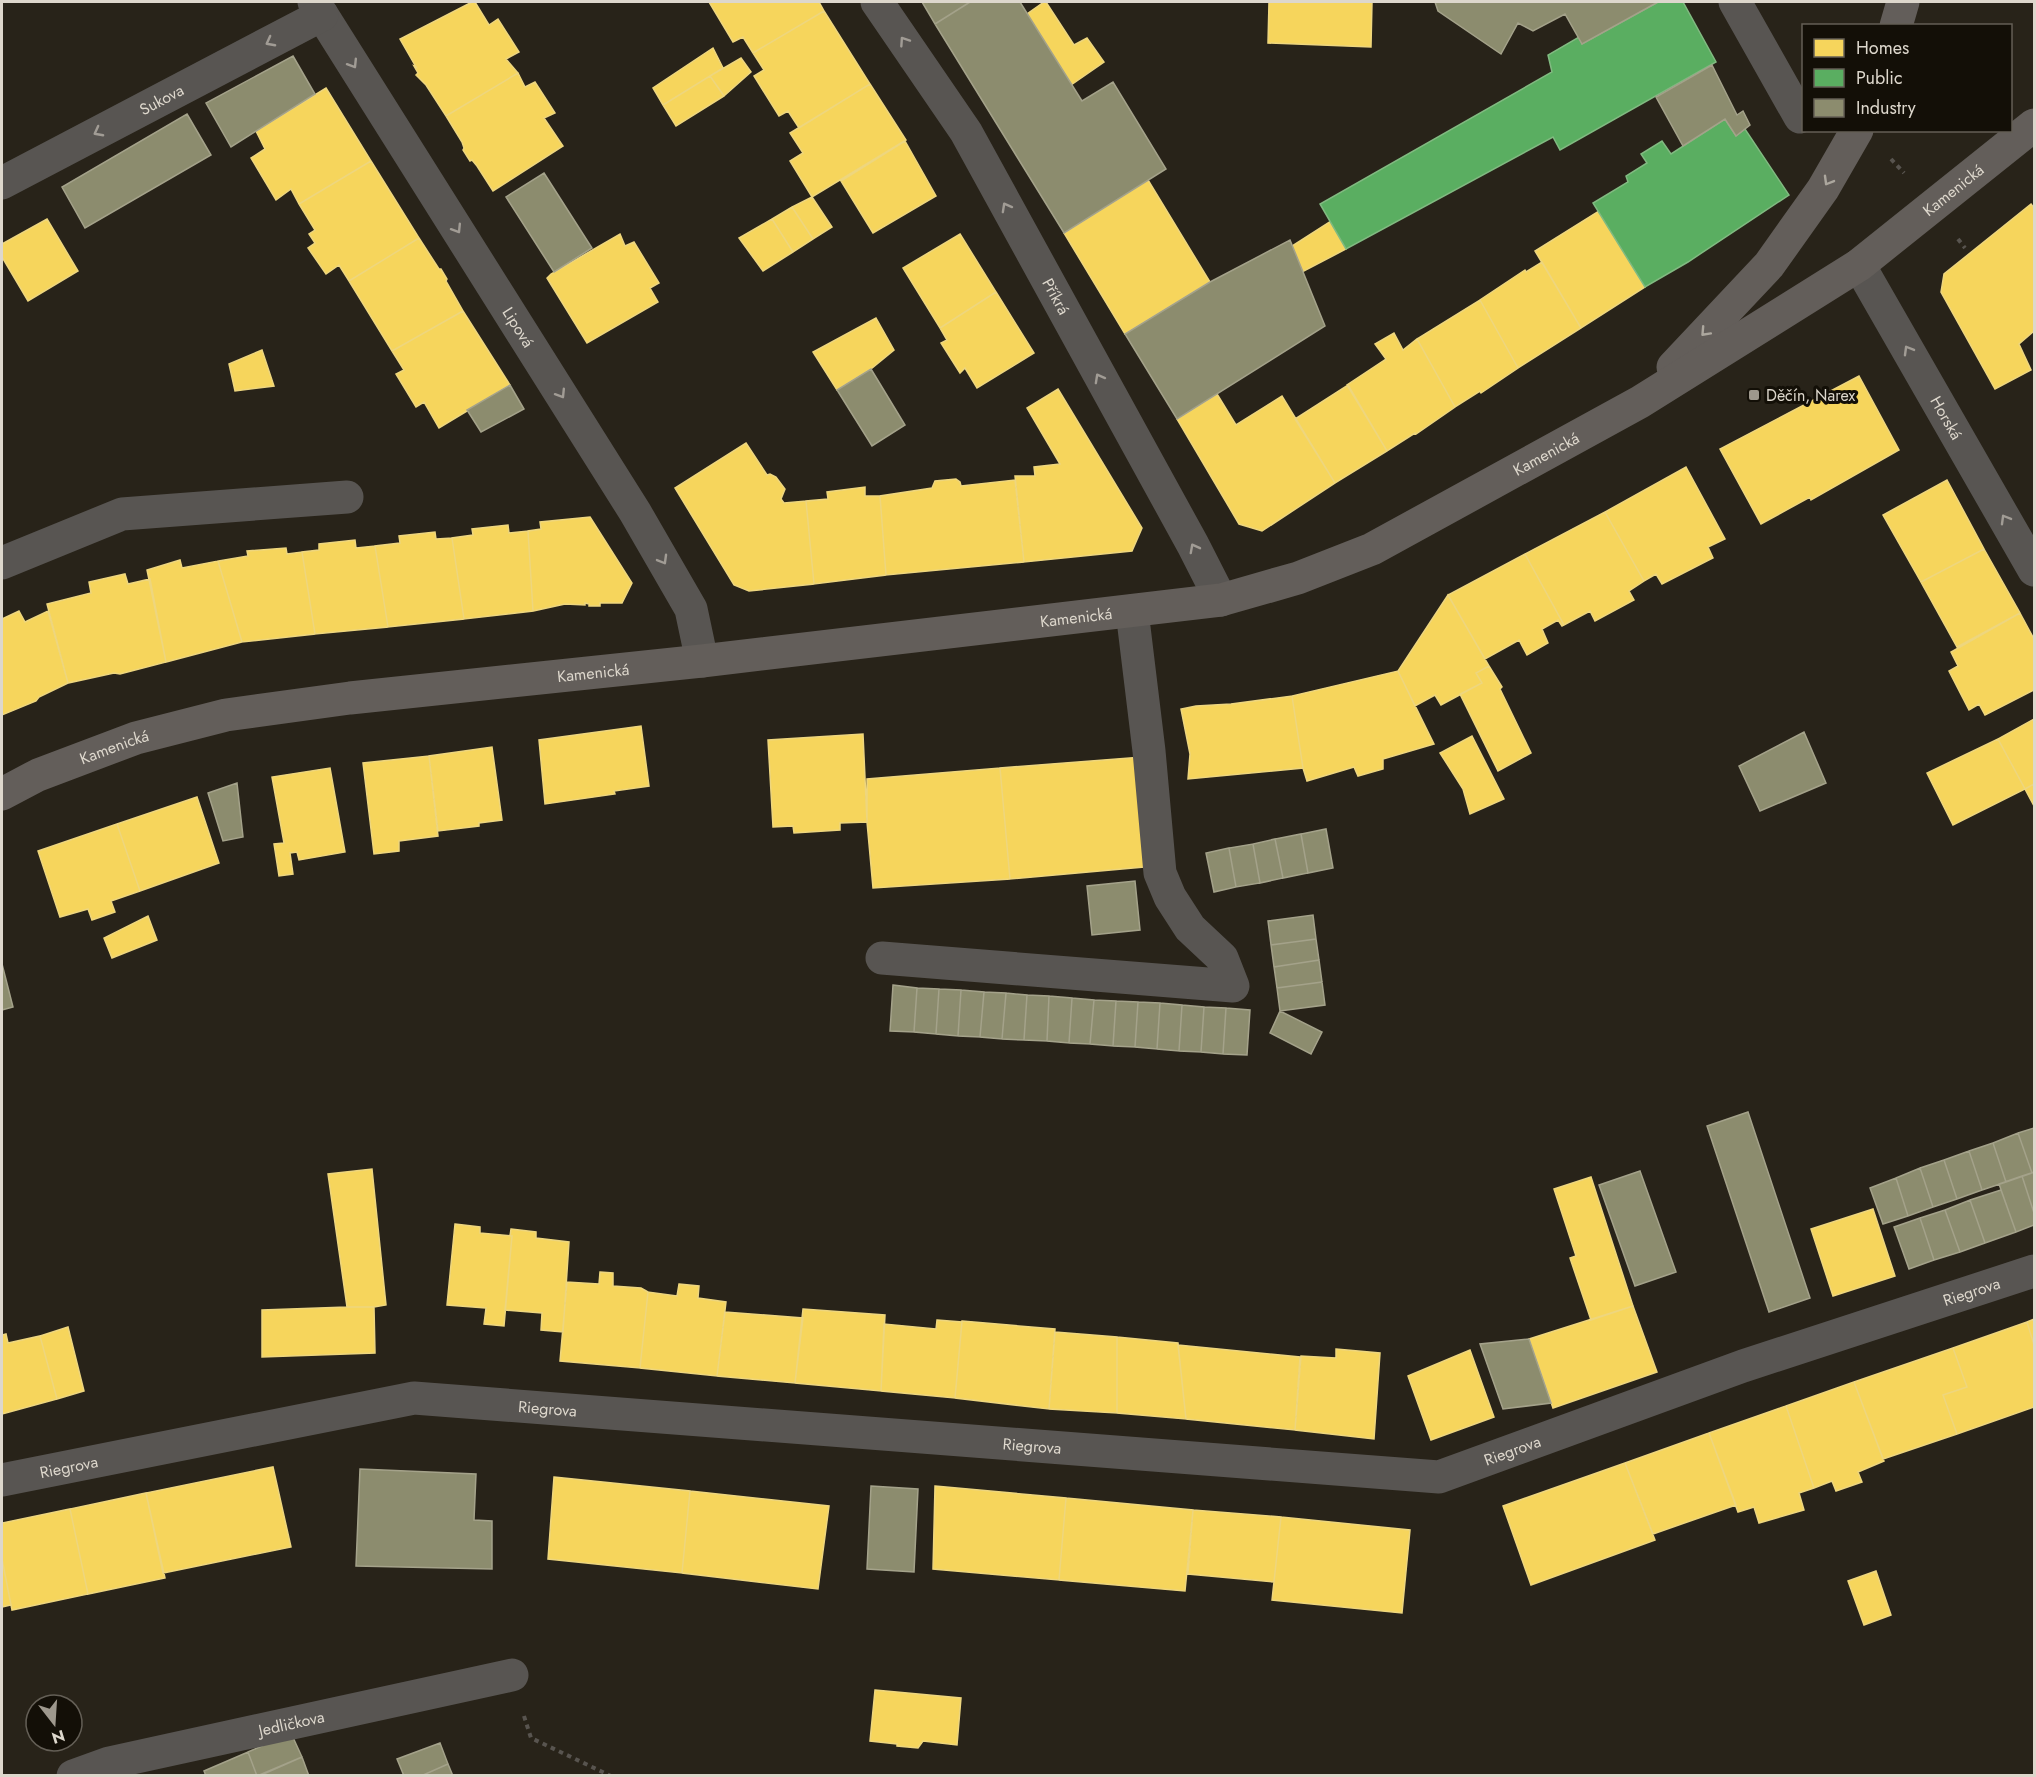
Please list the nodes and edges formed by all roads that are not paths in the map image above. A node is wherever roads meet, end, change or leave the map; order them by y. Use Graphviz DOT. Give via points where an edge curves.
graph roads {
  1 [pos="878,2"];
  2 [pos="1735,2"];
  3 [pos="1903,2"];
  4 [pos="318,8"];
  5 [pos="1897,24"];
  6 [pos="1800,117"];
  7 [pos="2034,125"];
  8 [pos="1856,132"];
  9 [pos="2,183"];
  10 [pos="1859,265"];
  11 [pos="1640,402"];
  12 [pos="347,497"];
  13 [pos="2,563"];
  14 [pos="2034,570"];
  15 [pos="1221,600"];
  16 [pos="1132,611"];
  17 [pos="702,661"];
  18 [pos="2,794"];
  19 [pos="882,958"];
  20 [pos="2034,1271"];
  21 [pos="2,1480"];
  22 [pos="512,1676"];
  23 [pos="73,1776"];
  15 -- 1 [label="street, Příkrá, one-way" via="966,132"];
  2 -- 6 [label="street"];
  3 -- 5 [label="main road"];
  4 -- 9 [label="street, Sukova, one-way"];
  4 -- 17 [label="street, Lipová, one-way" via="635,512 691,609"];
  7 -- 10 [label="main road, Kamenická"];
  8 -- 11 [label="main road, one-way" via="1823,189 1769,265"];
  10 -- 11 [label="main road, Kamenická"];
  14 -- 10 [label="street, Horská, one-way"];
  11 -- 15 [label="main road, Kamenická" via="1372,549 1298,578"];
  12 -- 13 [label="street" via="122,514"];
  15 -- 16 [label="main road, Kamenická"];
  16 -- 17 [label="main road, Kamenická"];
  16 -- 19 [label="street" via="1160,873 1190,928 1222,958 1233,986"];
  17 -- 18 [label="main road, Kamenická" via="226,715 136,738 38,775"];
  20 -- 21 [label="street, Riegrova" via="1743,1366 1439,1477 414,1398"];
  22 -- 23 [label="street, Jedličkova" via="108,1764"];
}
